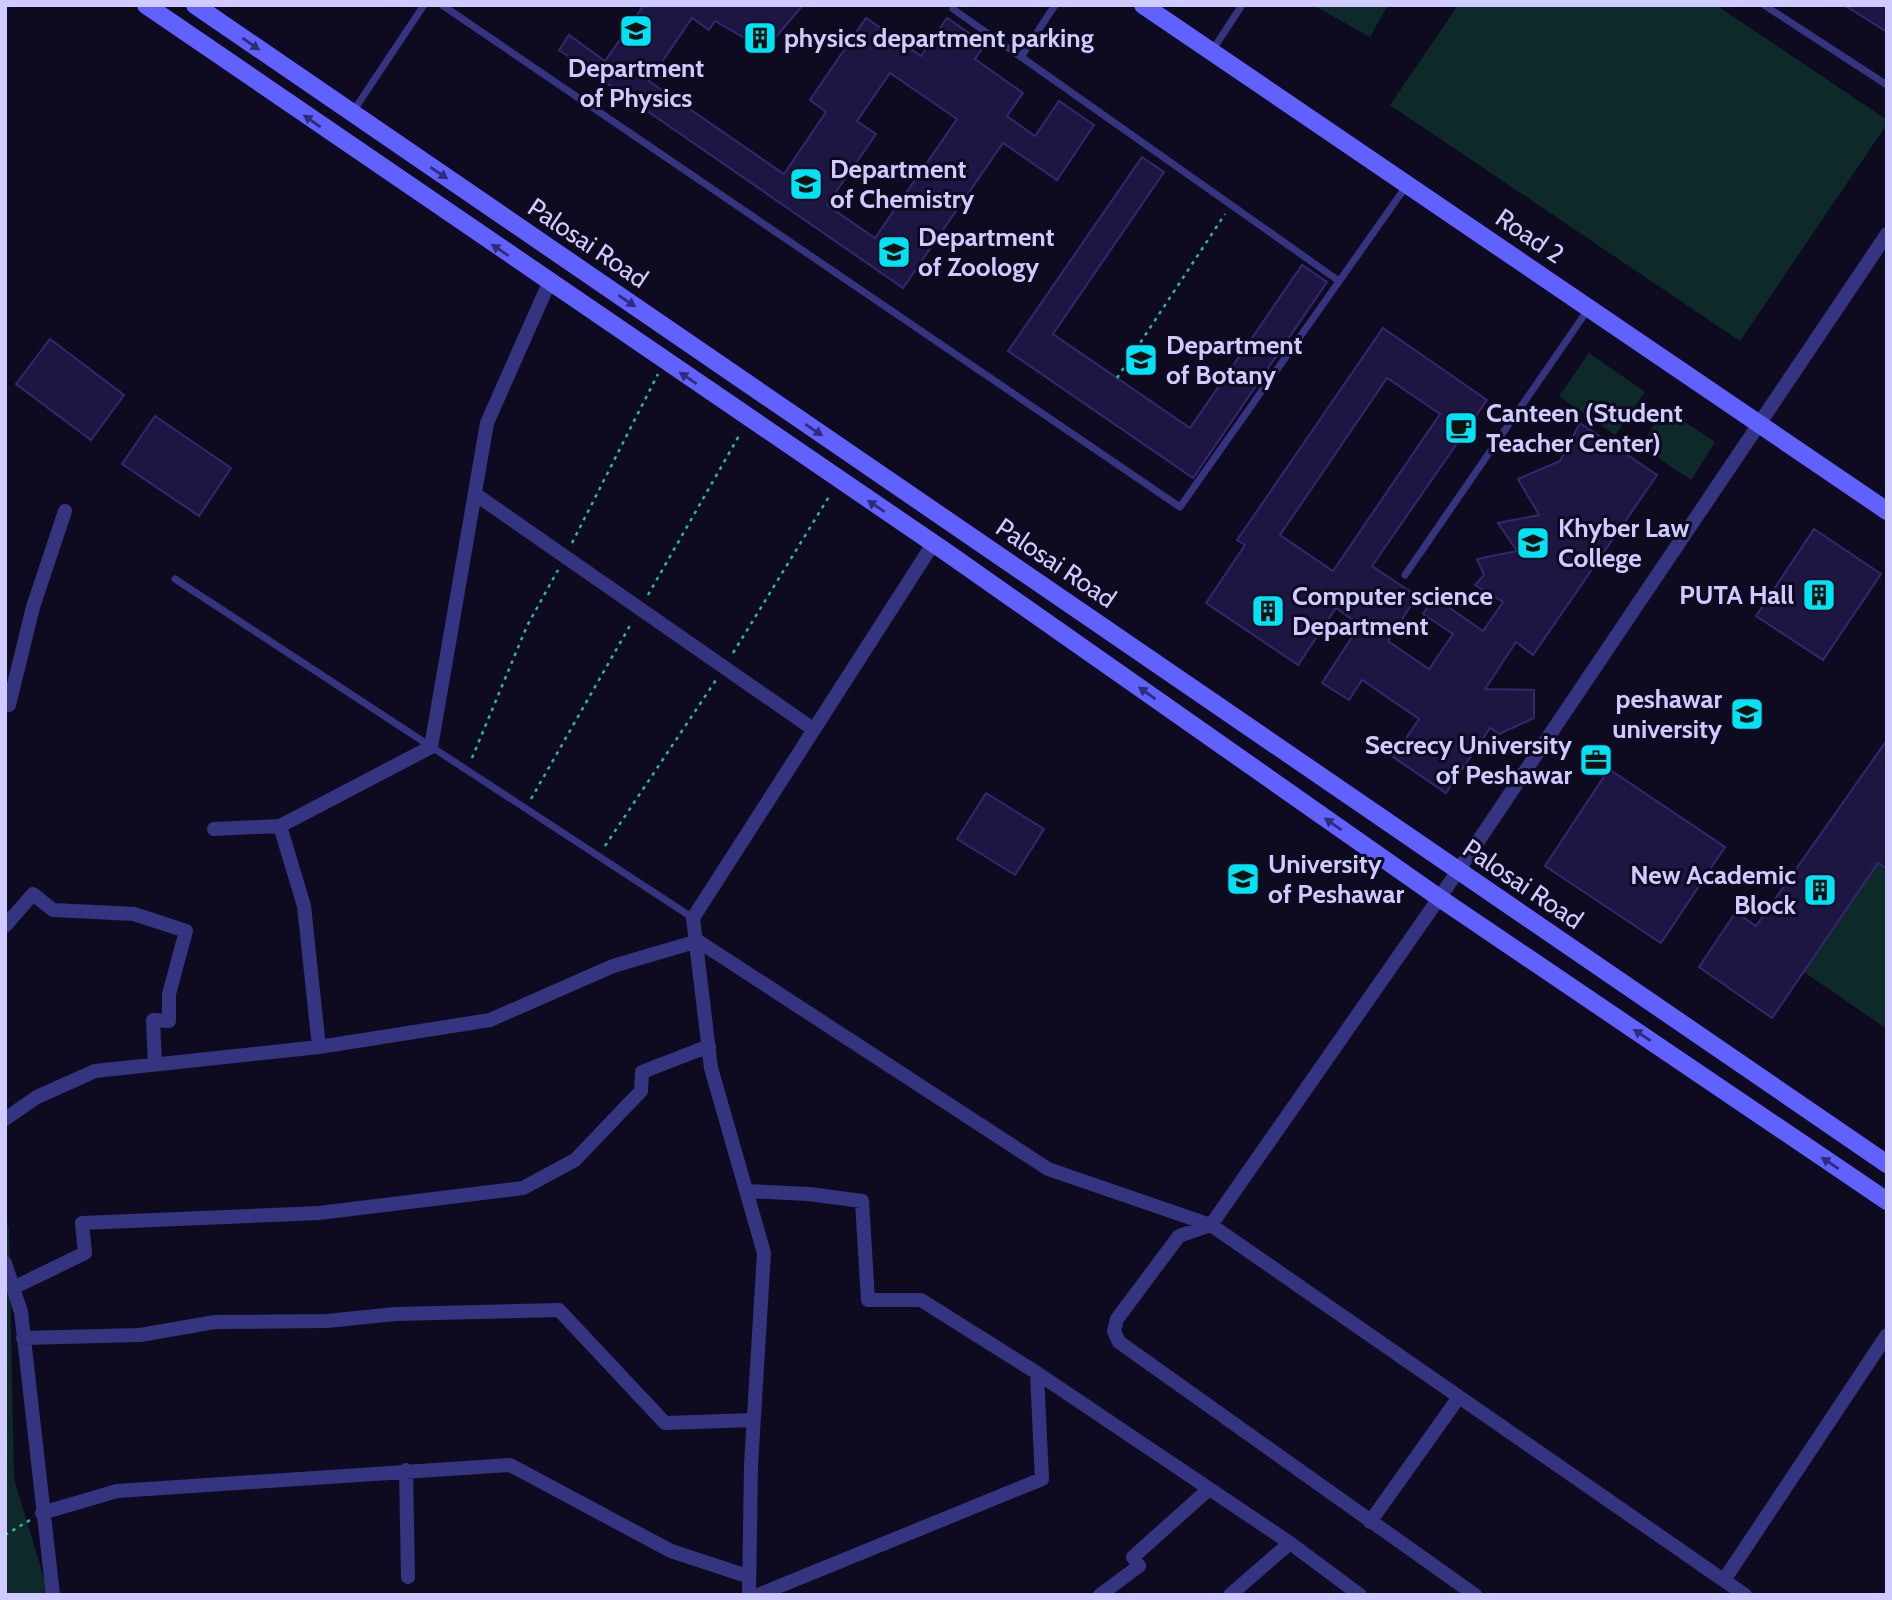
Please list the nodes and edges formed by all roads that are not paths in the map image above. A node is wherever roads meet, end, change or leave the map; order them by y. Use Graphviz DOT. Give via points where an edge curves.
graph roads {
  1 [pos="146,5"];
  2 [pos="195,5"];
  3 [pos="424,5"];
  4 [pos="442,5"];
  5 [pos="1055,5"];
  6 [pos="1143,5"];
  7 [pos="1242,5"];
  8 [pos="1764,5"];
  9 [pos="953,9"];
  10 [pos="1211,52"];
  11 [pos="1021,57"];
  12 [pos="1887,85"];
  13 [pos="352,114"];
  14 [pos="1407,184"];
  15 [pos="1887,234"];
  16 [pos="1339,281"];
  17 [pos="550,283"];
  18 [pos="1589,308"];
  19 [pos="653,319"];
  20 [pos="635,341"];
  21 [pos="1759,425"];
  22 [pos="475,494"];
  23 [pos="65,511"];
  24 [pos="1887,511"];
  25 [pos="950,523"];
  26 [pos="933,544"];
  27 [pos="1405,575"];
  28 [pos="174,579"];
  29 [pos="5,704"];
  30 [pos="813,729"];
  31 [pos="431,747"];
  32 [pos="280,826"];
  33 [pos="214,829"];
  34 [pos="1458,871"];
  35 [pos="1438,897"];
  36 [pos="693,918"];
  37 [pos="5,926"];
  38 [pos="698,941"];
  39 [pos="709,1046"];
  40 [pos="319,1047"];
  41 [pos="155,1063"];
  42 [pos="5,1119"];
  43 [pos="1887,1164"];
  44 [pos="747,1191"];
  45 [pos="1887,1201"];
  46 [pos="1210,1226"];
  47 [pos="5,1263"];
  48 [pos="13,1288"];
  49 [pos="1887,1335"];
  50 [pos="23,1338"];
  51 [pos="1037,1373"];
  52 [pos="1459,1397"];
  53 [pos="753,1419"];
  54 [pos="406,1470"];
  55 [pos="1209,1489"];
  56 [pos="42,1513"];
  57 [pos="1370,1522"];
  58 [pos="1290,1543"];
  59 [pos="747,1576"];
  60 [pos="408,1577"];
  61 [pos="1724,1580"];
  62 [pos="52,1595"];
  63 [pos="749,1595"];
  64 [pos="758,1595"];
  65 [pos="1100,1595"];
  66 [pos="1230,1595"];
  67 [pos="1360,1595"];
  68 [pos="1475,1595"];
  69 [pos="1745,1595"];
  17 -- 1 [label="street, one-way"];
  2 -- 13 [label="street, Palosai Road, one-way"];
  3 -- 13 [label="lane"];
  4 -- 16 [label="lane" via="1180,507"];
  5 -- 11 [label="lane"];
  6 -- 10 [label="street, Road 2"];
  7 -- 10 [label="lane"];
  8 -- 12 [label="lane"];
  9 -- 11 [label="lane"];
  10 -- 14 [label="street, Road 2"];
  11 -- 16 [label="lane"];
  13 -- 19 [label="street, Palosai Road, one-way"];
  14 -- 16 [label="lane"];
  14 -- 18 [label="street, Road 2"];
  15 -- 21 [label="street"];
  17 -- 20 [label="street"];
  17 -- 22 [label="street" via="487,423"];
  18 -- 21 [label="street, Road 2"];
  18 -- 27 [label="lane"];
  19 -- 20 [label="street"];
  19 -- 25 [label="street, Palosai Road, one-way"];
  26 -- 20 [label="street, one-way"];
  21 -- 24 [label="street, Road 2"];
  21 -- 34 [label="street"];
  22 -- 30 [label="street"];
  22 -- 31 [label="street"];
  23 -- 29 [label="street" via="33,607 9,705"];
  25 -- 26 [label="street"];
  25 -- 34 [label="street, Palosai Road"];
  26 -- 30 [label="street"];
  35 -- 26 [label="street, one-way"];
  28 -- 31 [label="lane"];
  30 -- 36 [label="street"];
  31 -- 32 [label="street"];
  31 -- 36 [label="lane"];
  32 -- 33 [label="street"];
  32 -- 40 [label="street" via="304,906"];
  34 -- 35 [label="street"];
  34 -- 43 [label="street, Palosai Road"];
  45 -- 35 [label="street, one-way"];
  35 -- 46 [label="street"];
  36 -- 38 [label="street"];
  37 -- 41 [label="street" via="33,894 53,910 134,914 186,931 169,994 169,1021 153,1020"];
  38 -- 39 [label="street"];
  38 -- 40 [label="street" via="613,966 490,1020"];
  38 -- 46 [label="street" via="1048,1168"];
  39 -- 44 [label="street" via="711,1068"];
  39 -- 48 [label="street" via="642,1072 641,1091 575,1160 523,1188 319,1213 82,1223 85,1253"];
  40 -- 41 [label="street"];
  41 -- 42 [label="street" via="95,1071 37,1097"];
  44 -- 51 [label="street" via="862,1201 868,1300 921,1300"];
  44 -- 53 [label="street" via="764,1253"];
  46 -- 52 [label="street"];
  46 -- 57 [label="street" via="1179,1236 1117,1319 1114,1331 1119,1342"];
  47 -- 48 [label="street"];
  48 -- 50 [label="street"];
  49 -- 61 [label="street"];
  50 -- 53 [label="street" via="140,1335 215,1322 559,1310 665,1423"];
  50 -- 56 [label="street"];
  51 -- 55 [label="street"];
  51 -- 64 [label="street" via="1042,1479"];
  52 -- 57 [label="street"];
  52 -- 61 [label="street"];
  53 -- 59 [label="street"];
  54 -- 56 [label="street" via="117,1491"];
  54 -- 59 [label="street" via="510,1465 671,1551"];
  54 -- 60 [label="street"];
  55 -- 58 [label="street"];
  55 -- 65 [label="street" via="1133,1557 1139,1566"];
  56 -- 62 [label="street"];
  57 -- 68 [label="street"];
  58 -- 66 [label="street"];
  58 -- 67 [label="street"];
  59 -- 63 [label="street"];
  61 -- 69 [label="street"];
}
